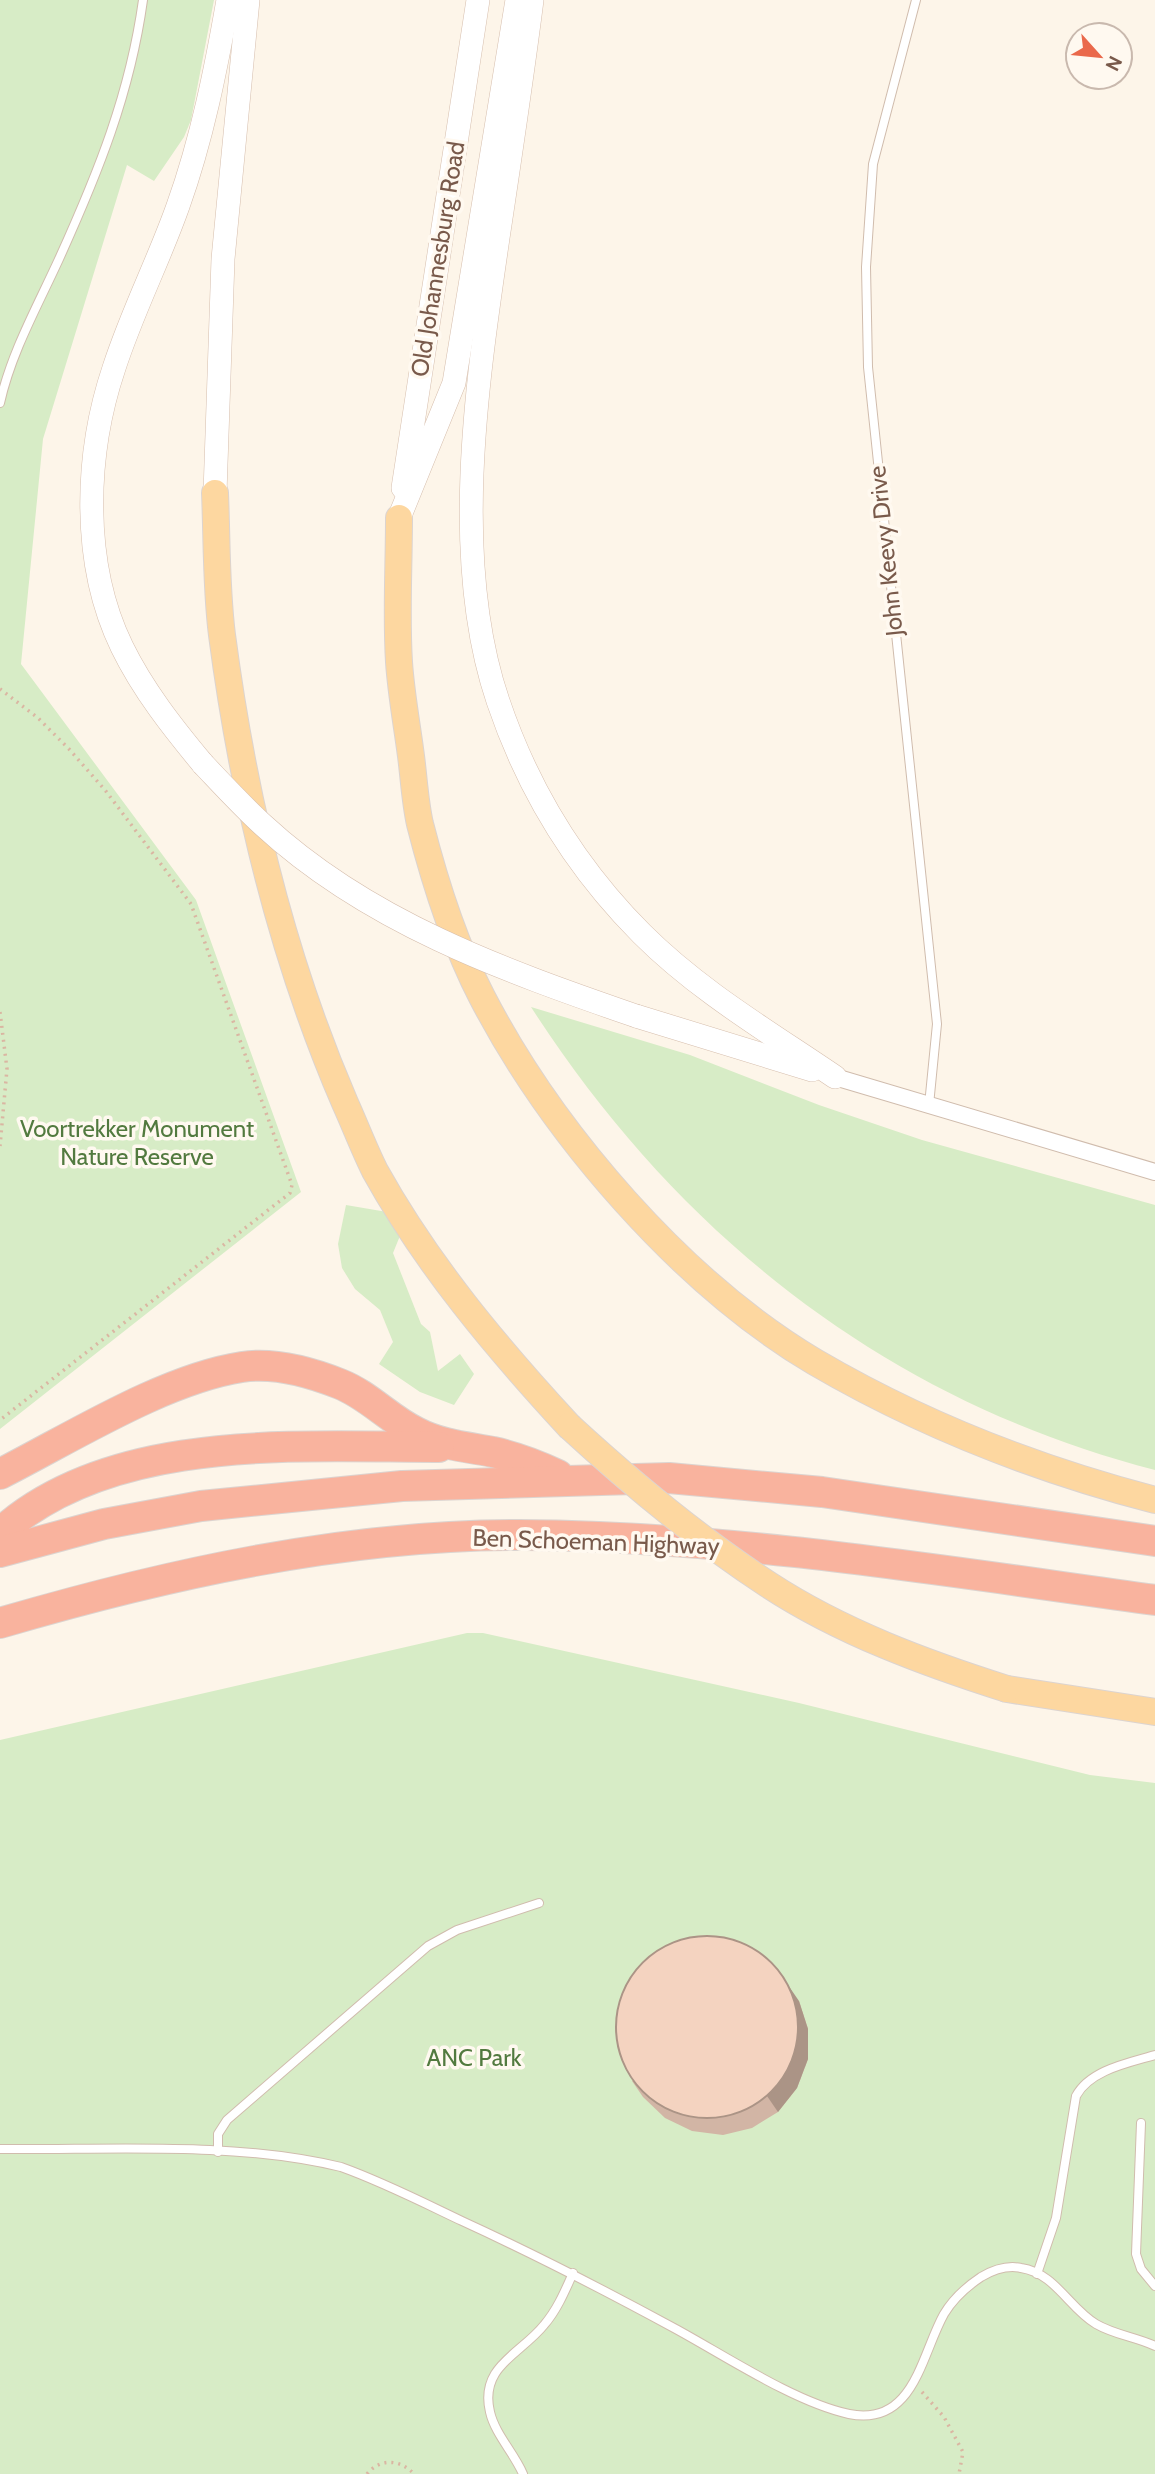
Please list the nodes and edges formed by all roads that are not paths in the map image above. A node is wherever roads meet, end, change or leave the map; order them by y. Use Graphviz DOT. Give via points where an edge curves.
graph roads {
  1 [pos="143,0"];
  2 [pos="228,0"];
  3 [pos="248,0"];
  4 [pos="478,0"];
  5 [pos="517,0"];
  6 [pos="532,0"];
  7 [pos="916,0"];
  8 [pos="0,402"];
  9 [pos="215,493"];
  10 [pos="399,518"];
  11 [pos="835,1076"];
  12 [pos="929,1105"];
  13 [pos="1155,1172"];
  14 [pos="457,1447"];
  15 [pos="0,1474"];
  16 [pos="568,1479"];
  17 [pos="1155,1500"];
  18 [pos="0,1533"];
  19 [pos="1155,1541"];
  20 [pos="0,1552"];
  21 [pos="1155,1600"];
  22 [pos="0,1623"];
  23 [pos="1155,1712"];
  24 [pos="539,1903"];
  25 [pos="1155,2055"];
  26 [pos="1141,2123"];
  27 [pos="0,2149"];
  28 [pos="218,2152"];
  29 [pos="573,2273"];
  30 [pos="1037,2274"];
  31 [pos="1155,2286"];
  32 [pos="1155,2346"];
  33 [pos="523,2474"];
  1 -- 8 [label="lane" via="117,123 27,328"];
  2 -- 11 [label="main road, bridge" via="197,145 178,207 113,369 96,438 91,501 98,574 121,646 165,719 202,764 263,826 373,906 499,968 636,1016"];
  3 -- 9 [label="main road" via="223,259"];
  4 -- 10 [label="main road, Old Johannesburg Road"];
  5 -- 10 [label="main road" via="454,383"];
  6 -- 11 [label="main road" via="483,337 472,474 472,555 480,623 497,700 559,835 641,934 708,992"];
  7 -- 12 [label="lane, John Keevy Drive" via="873,164 866,267 868,367 878,476 937,1024"];
  9 -- 23 [label="main road, bridge" via="222,633 245,780 284,936 324,1054 375,1170 436,1267 506,1358 569,1426 676,1519 771,1586 928,1664 1007,1689"];
  10 -- 17 [label="main road" via="399,662 419,820 444,910 481,996 537,1090 655,1233 738,1307 813,1360 927,1422 1065,1475"];
  11 -- 12 [label="street"];
  12 -- 13 [label="street"];
  14 -- 15 [label="highway" via="416,1432 344,1385 274,1366 243,1367 183,1383"];
  14 -- 16 [label="highway" via="494,1452"];
  14 -- 18 [label="highway" via="231,1449 144,1462 85,1482"];
  16 -- 19 [label="highway" via="669,1478 822,1492"];
  16 -- 20 [label="highway" via="402,1486 201,1507 104,1524"];
  21 -- 22 [label="highway, Ben Schoeman Highway" via="826,1555 669,1540 517,1535 303,1553 104,1592"];
  24 -- 28 [label="lane" via="457,1930 428,1946 227,2120 218,2134"];
  25 -- 30 [label="lane" via="1082,2084 1076,2096 1056,2218"];
  26 -- 31 [label="lane" via="1136,2254"];
  27 -- 28 [label="lane"];
  28 -- 29 [label="lane" via="341,2167"];
  29 -- 30 [label="lane" via="825,2407 852,2415 876,2414 913,2388 944,2314 965,2287 1006,2267"];
  29 -- 33 [label="lane" via="556,2310 542,2328 505,2358 491,2381 490,2412"];
  30 -- 32 [label="lane" via="1067,2295 1093,2322"];
}
